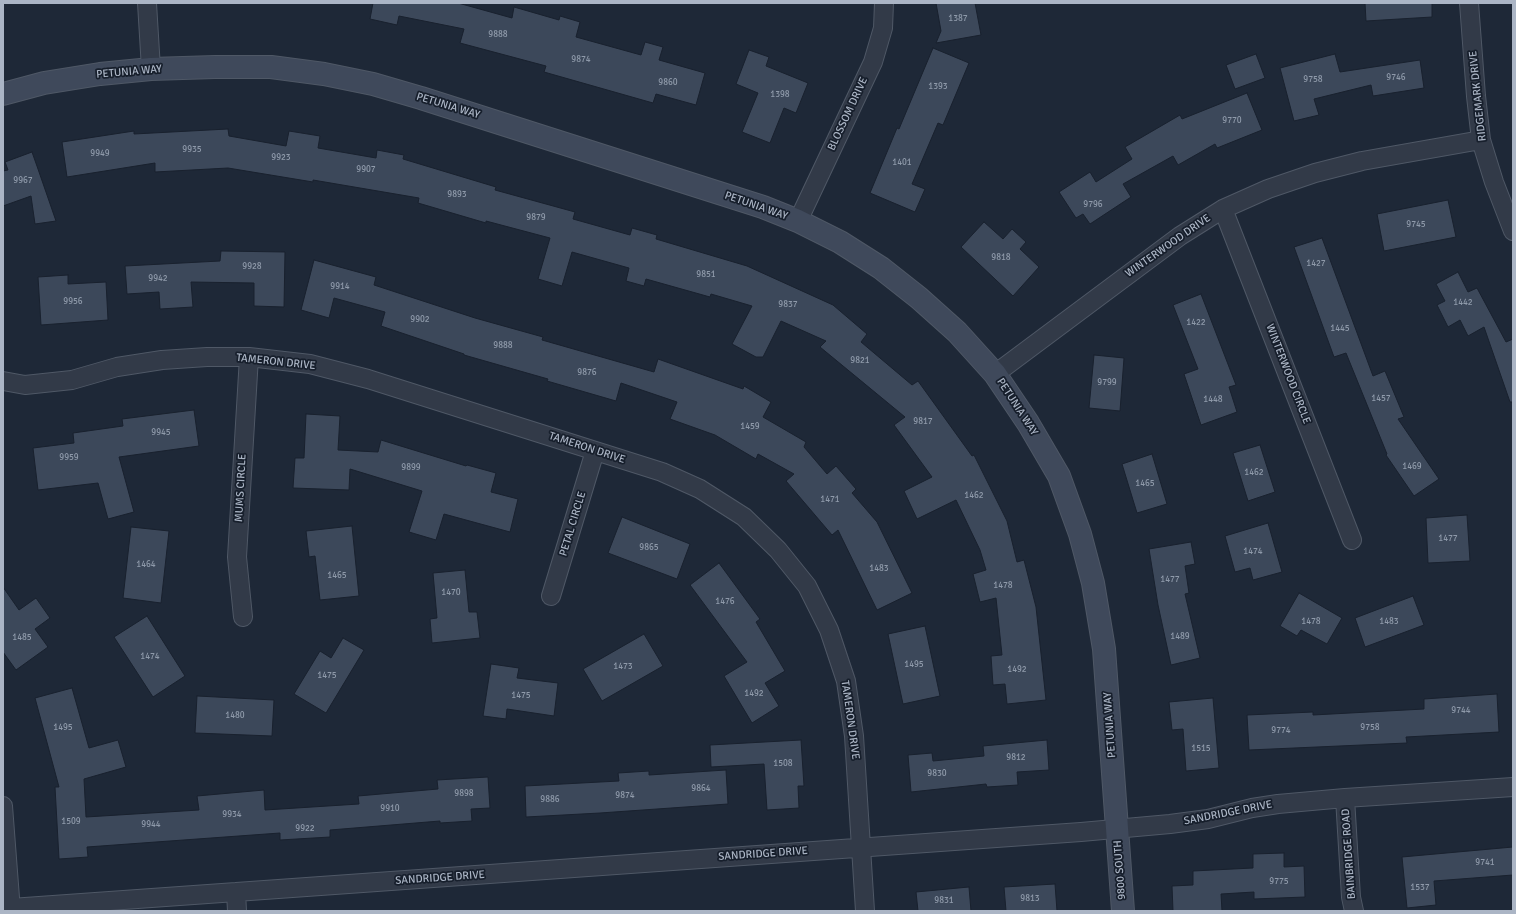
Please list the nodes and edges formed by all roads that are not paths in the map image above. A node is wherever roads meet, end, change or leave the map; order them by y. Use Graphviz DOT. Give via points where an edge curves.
graph roads {
  1 [pos="147,3"];
  2 [pos="884,3"];
  3 [pos="1469,3"];
  4 [pos="151,69"];
  5 [pos="3,94"];
  6 [pos="1481,140"];
  7 [pos="1223,209"];
  8 [pos="798,221"];
  9 [pos="1513,231"];
  10 [pos="249,358"];
  11 [pos="995,374"];
  12 [pos="3,381"];
  13 [pos="595,451"];
  14 [pos="1352,540"];
  15 [pos="551,596"];
  16 [pos="243,617"];
  17 [pos="1513,788"];
  18 [pos="1345,798"];
  19 [pos="3,806"];
  20 [pos="1118,828"];
  21 [pos="862,847"];
  22 [pos="236,892"];
  23 [pos="11,910"];
  24 [pos="237,911"];
  25 [pos="865,911"];
  26 [pos="1123,911"];
  27 [pos="1354,911"];
  1 -- 4 [label="street"];
  2 -- 8 [label="street, BLOSSOM DRIVE" via="883,28 873,62"];
  3 -- 6 [label="street, RIDGEMARK DRIVE"];
  4 -- 5 [label="street, PETUNIA WAY" via="44,83"];
  4 -- 8 [label="street, PETUNIA WAY" via="271,67 373,84 756,205"];
  6 -- 7 [label="street, WINTERWOOD DRIVE" via="1362,161 1315,173 1268,189"];
  6 -- 9 [label="street, RIDGEMARK DRIVE"];
  7 -- 11 [label="street, WINTERWOOD DRIVE" via="1180,236"];
  7 -- 14 [label="street, WINTERWOOD CIRCLE"];
  8 -- 11 [label="street, PETUNIA WAY" via="840,242 881,268 956,332"];
  10 -- 12 [label="street, TAMERON DRIVE" via="162,360 72,380 26,385"];
  10 -- 13 [label="street, TAMERON DRIVE" via="310,364 368,379"];
  10 -- 16 [label="street, MUMS CIRCLE" via="237,557"];
  11 -- 20 [label="street, PETUNIA WAY" via="1059,476 1080,534 1093,583 1104,649"];
  13 -- 15 [label="street, PETAL CIRCLE"];
  13 -- 21 [label="street, TAMERON DRIVE" via="662,472 707,493 744,517 778,550 807,586 829,630 846,681 854,736"];
  17 -- 18 [label="street, SANDRIDGE DRIVE"];
  18 -- 20 [label="street, SANDRIDGE DRIVE" via="1278,804 1208,819"];
  18 -- 27 [label="street, BAINBRIDGE ROAD"];
  19 -- 23 [label="street"];
  20 -- 21 [label="street, SANDRIDGE DRIVE"];
  20 -- 26 [label="street, 9800 SOUTH"];
  21 -- 22 [label="street, SANDRIDGE DRIVE"];
  21 -- 25 [label="street, TAMERON DRIVE"];
  22 -- 23 [label="street, SANDRIDGE DRIVE"];
  22 -- 24 [label="street"];
}
